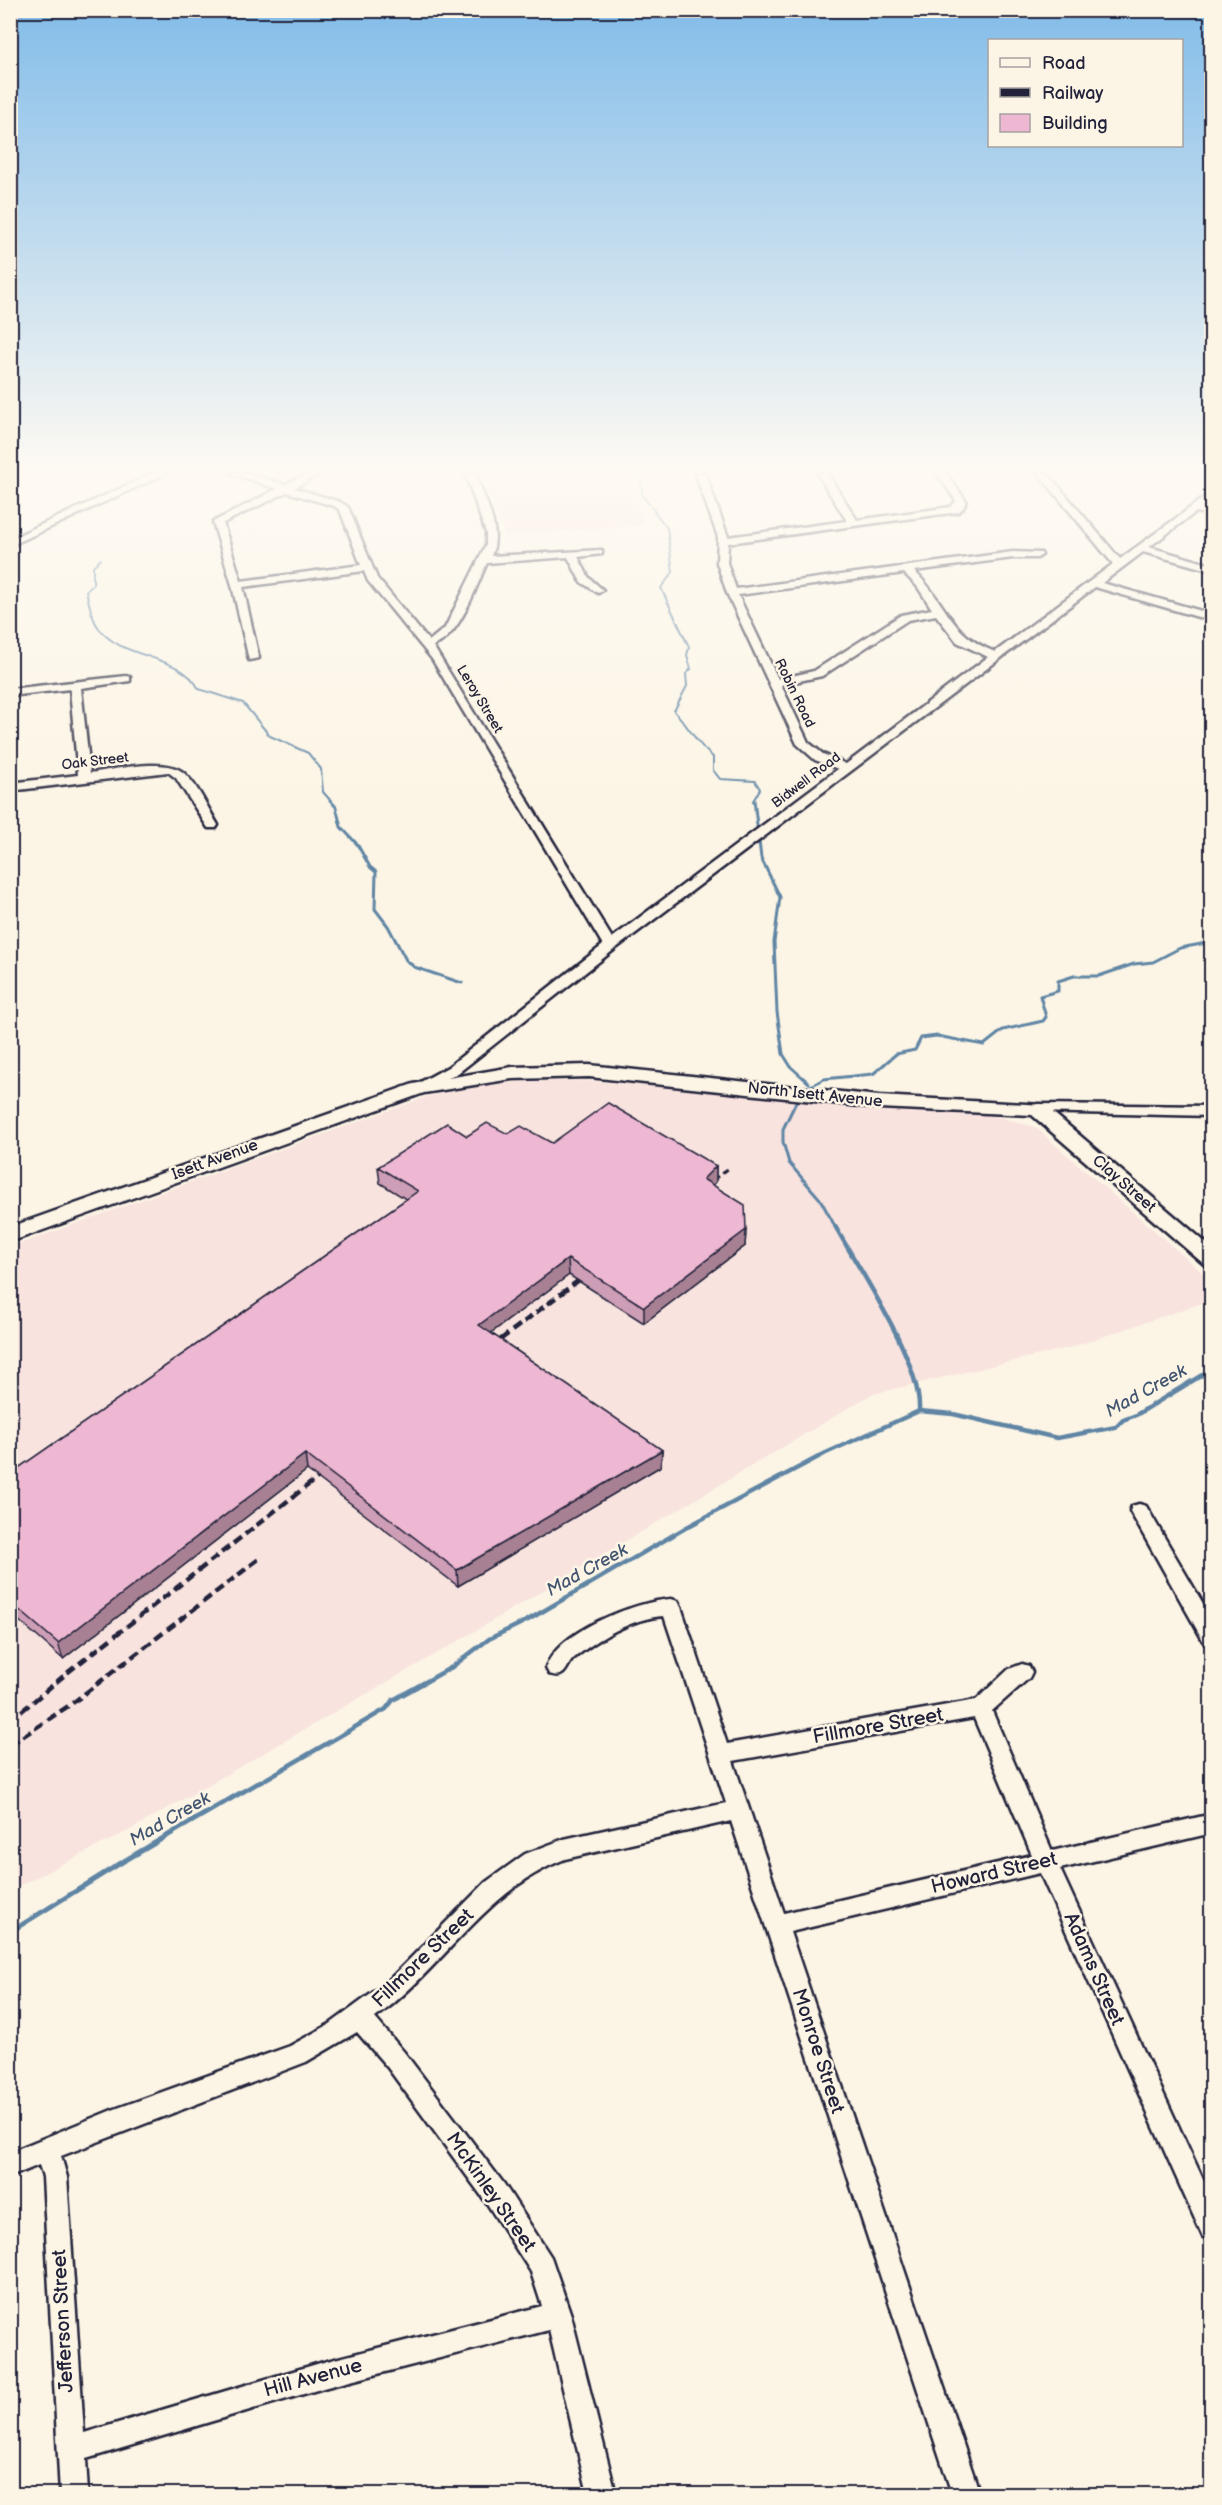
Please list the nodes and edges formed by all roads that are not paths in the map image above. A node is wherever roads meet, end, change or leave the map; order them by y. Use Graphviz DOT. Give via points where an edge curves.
graph roads {
  1 [pos="238,590"];
  2 [pos="383,590"];
  3 [pos="469,590"];
  4 [pos="731,590"];
  5 [pos="757,590"];
  6 [pos="922,590"];
  7 [pos="1083,590"];
  8 [pos="1116,590"];
  9 [pos="732,593"];
  10 [pos="938,611"];
  11 [pos="1212,618"];
  12 [pos="427,645"];
  13 [pos="995,656"];
  14 [pos="253,658"];
  15 [pos="126,680"];
  16 [pos="774,682"];
  17 [pos="75,686"];
  18 [pos="10,693"];
  19 [pos="846,768"];
  20 [pos="84,777"];
  21 [pos="10,787"];
  22 [pos="212,825"];
  23 [pos="610,946"];
  24 [pos="420,1088"];
  25 [pos="1037,1109"];
  26 [pos="1212,1111"];
  27 [pos="10,1235"];
  28 [pos="1212,1260"];
  29 [pos="1138,1511"];
  30 [pos="1212,1638"];
  31 [pos="556,1668"];
  32 [pos="1023,1672"];
  33 [pos="980,1707"];
  34 [pos="720,1754"];
  35 [pos="738,1810"];
  36 [pos="1212,1823"];
  37 [pos="1048,1861"];
  38 [pos="777,1925"];
  39 [pos="360,2018"];
  40 [pos="47,2148"];
  41 [pos="10,2165"];
  42 [pos="1212,2228"];
  43 [pos="558,2315"];
  44 [pos="71,2450"];
  45 [pos="74,2494"];
  46 [pos="602,2494"];
  47 [pos="966,2494"];
  1 -- 14 [label="street"];
  2 -- 12 [label="street, Leroy Street"];
  3 -- 12 [label="street" via="450,629 434,644"];
  4 -- 9 [label="street, Robin Road"];
  5 -- 9 [label="street"];
  6 -- 10 [label="street"];
  7 -- 13 [label="street, Bidwell Road"];
  8 -- 11 [label="street"];
  9 -- 16 [label="street, Robin Road"];
  10 -- 13 [label="street" via="957,638 975,650"];
  10 -- 16 [label="street" via="905,617 818,675"];
  12 -- 23 [label="street, Leroy Street"];
  13 -- 19 [label="street, Bidwell Road"];
  15 -- 17 [label="street"];
  16 -- 19 [label="street, Robin Road" via="803,744 819,757"];
  17 -- 18 [label="street"];
  17 -- 20 [label="street"];
  19 -- 23 [label="street, Bidwell Road"];
  20 -- 21 [label="street, Oak Street"];
  20 -- 22 [label="street, Oak Street" via="165,768 176,771"];
  23 -- 24 [label="street, Bidwell Road" via="453,1070"];
  24 -- 25 [label="main road, North Isett Avenue" via="512,1072 589,1071 879,1102"];
  24 -- 27 [label="main road, Isett Avenue"];
  25 -- 26 [label="street, North Isett Avenue"];
  25 -- 28 [label="main road, Clay Street"];
  29 -- 30 [label="street"];
  31 -- 34 [label="street, Monroe Street" via="566,1653 628,1617 650,1608 671,1607"];
  32 -- 33 [label="street, Fillmore Street" via="991,1702"];
  33 -- 34 [label="street, Fillmore Street"];
  33 -- 37 [label="street, Adams Street"];
  34 -- 35 [label="street, Monroe Street"];
  35 -- 38 [label="street, Monroe Street"];
  35 -- 39 [label="street, Fillmore Street" via="564,1849 532,1861 494,1890 418,1968"];
  36 -- 37 [label="street, Howard Street"];
  37 -- 38 [label="street, Howard Street"];
  37 -- 42 [label="street, Adams Street"];
  38 -- 47 [label="street, Monroe Street"];
  39 -- 40 [label="street, Fillmore Street" via="298,2054"];
  39 -- 43 [label="street, McKinley Street" via="396,2060 521,2231 542,2266"];
  40 -- 41 [label="street, Fillmore Street"];
  40 -- 44 [label="street, Jefferson Street" via="55,2177"];
  43 -- 44 [label="street, Hill Avenue" via="327,2374"];
  43 -- 46 [label="street, McKinley Street"];
  44 -- 45 [label="street, Jefferson Street"];
}
